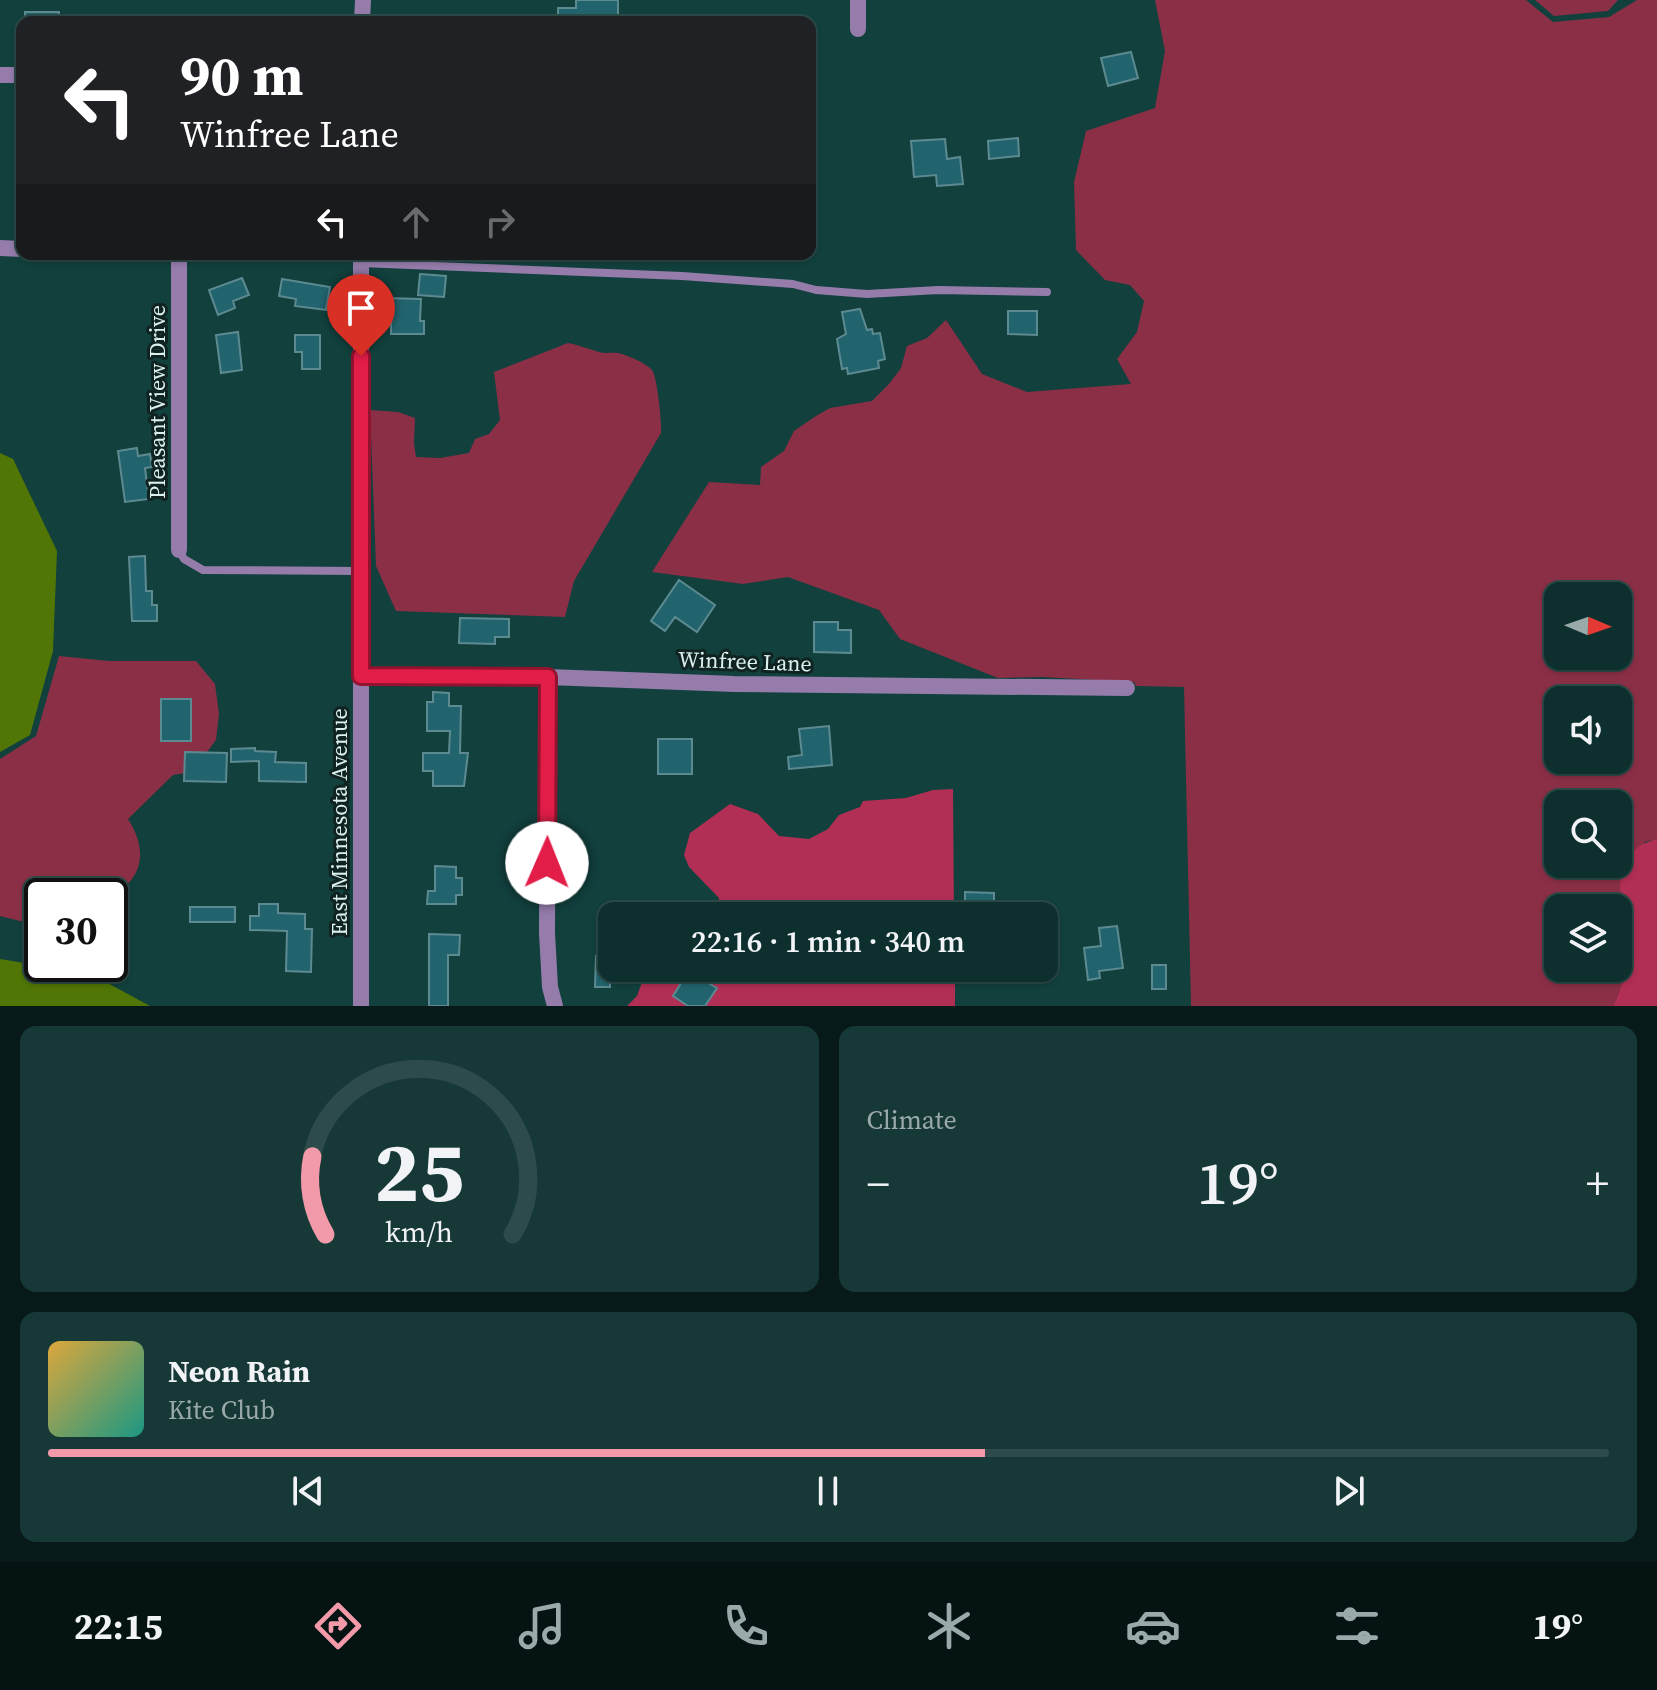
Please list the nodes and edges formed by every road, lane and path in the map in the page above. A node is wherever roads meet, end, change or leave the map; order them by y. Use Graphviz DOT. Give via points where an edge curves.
graph roads {
  1 [pos="858,0"];
  2 [pos="858,29"];
  3 [pos="179,260"];
  4 [pos="361,260"];
  5 [pos="380,260"];
  6 [pos="1047,292"];
  7 [pos="179,550"];
  8 [pos="361,571"];
  9 [pos="361,676"];
  10 [pos="548,677"];
  11 [pos="1127,688"];
  12 [pos="361,1006"];
  13 [pos="555,1006"];
  1 -- 2 [label="street"];
  3 -- 7 [label="street, Pleasant View Drive"];
  4 -- 8 [label="street, East Minnesota Avenue"];
  5 -- 6 [label="lane" via="682,276 867,294"];
  7 -- 8 [label="lane" via="203,570"];
  8 -- 9 [label="street, East Minnesota Avenue"];
  9 -- 10 [label="street, Winfree Lane"];
  9 -- 12 [label="street, East Minnesota Avenue"];
  10 -- 11 [label="street, Winfree Lane"];
  10 -- 13 [label="street" via="547,933"];
}
